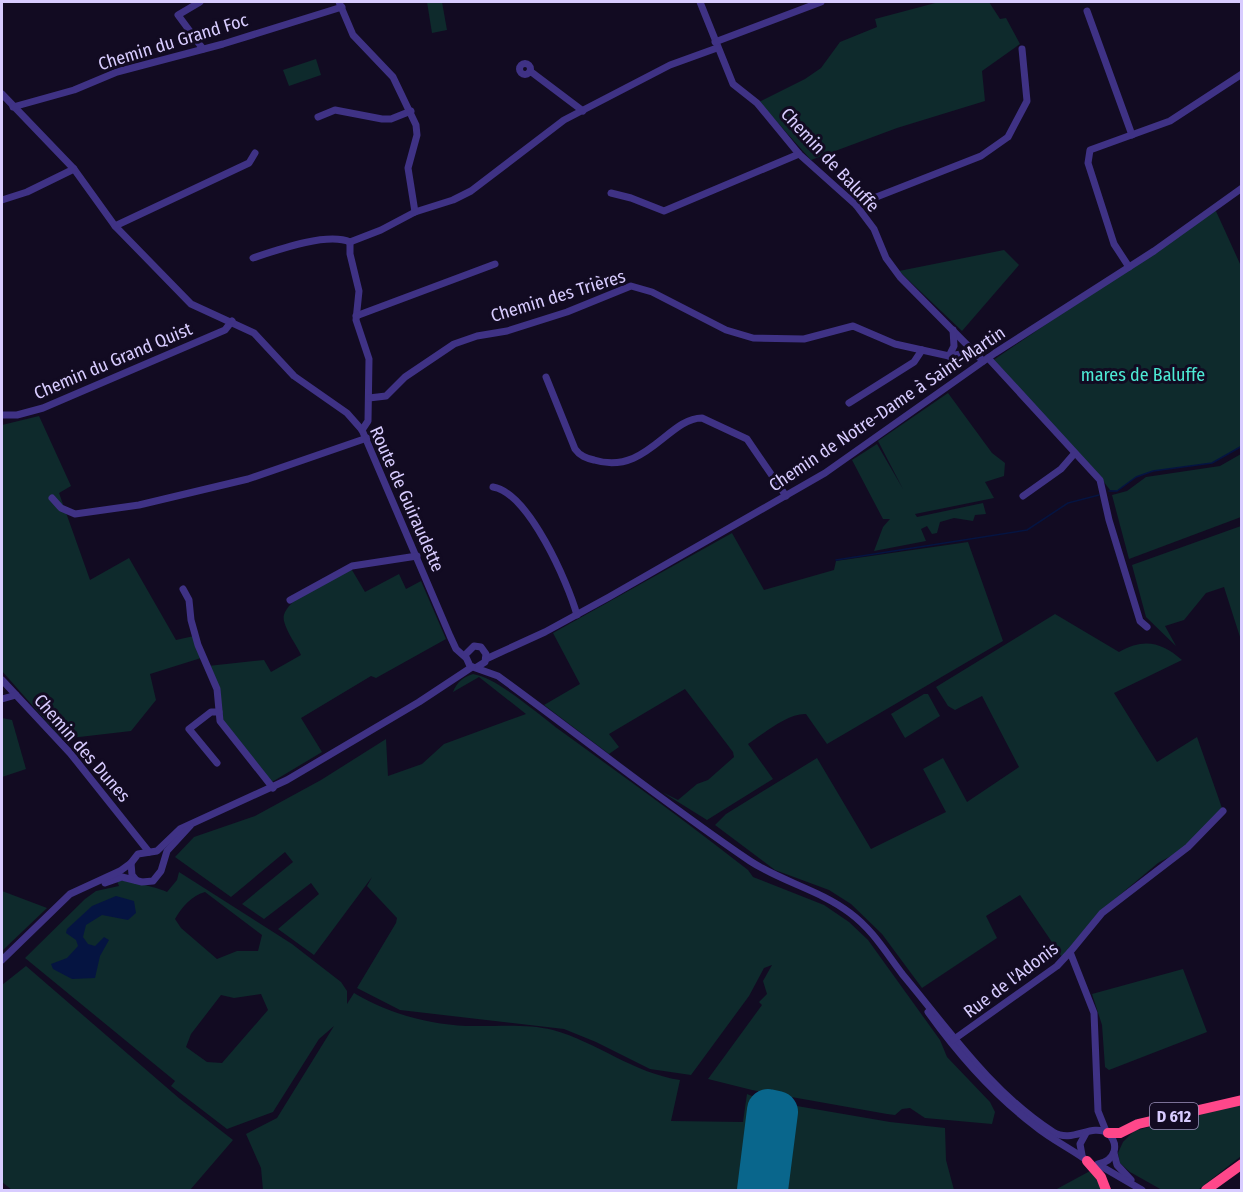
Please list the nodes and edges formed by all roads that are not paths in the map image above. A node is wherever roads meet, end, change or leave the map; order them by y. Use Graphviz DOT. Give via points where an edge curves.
graph roads {
  1 [pos="200,2"];
  2 [pos="700,2"];
  3 [pos="820,2"];
  4 [pos="340,4"];
  5 [pos="1087,11"];
  6 [pos="716,45"];
  7 [pos="203,49"];
  8 [pos="1022,49"];
  9 [pos="530,71"];
  10 [pos="1242,74"];
  11 [pos="2,94"];
  12 [pos="14,107"];
  13 [pos="411,111"];
  14 [pos="583,111"];
  15 [pos="318,117"];
  16 [pos="1132,135"];
  17 [pos="255,153"];
  18 [pos="799,154"];
  19 [pos="74,169"];
  20 [pos="1242,188"];
  21 [pos="611,194"];
  22 [pos="2,200"];
  23 [pos="856,205"];
  24 [pos="415,212"];
  25 [pos="115,226"];
  26 [pos="350,242"];
  27 [pos="253,258"];
  28 [pos="495,264"];
  29 [pos="1129,267"];
  30 [pos="357,316"];
  31 [pos="232,321"];
  32 [pos="953,330"];
  33 [pos="922,350"];
  34 [pos="973,352"];
  35 [pos="948,356"];
  36 [pos="985,360"];
  37 [pos="546,377"];
  38 [pos="369,398"];
  39 [pos="849,403"];
  40 [pos="2,415"];
  41 [pos="362,430"];
  42 [pos="367,438"];
  43 [pos="1074,454"];
  44 [pos="493,487"];
  45 [pos="786,496"];
  46 [pos="1023,496"];
  47 [pos="52,498"];
  48 [pos="417,556"];
  49 [pos="183,589"];
  50 [pos="290,600"];
  51 [pos="577,615"];
  52 [pos="1147,627"];
  53 [pos="453,641"];
  54 [pos="468,649"];
  55 [pos="486,656"];
  56 [pos="465,658"];
  57 [pos="474,667"];
  58 [pos="456,676"];
  59 [pos="498,676"];
  60 [pos="2,680"];
  61 [pos="16,695"];
  62 [pos="2,699"];
  63 [pos="219,712"];
  64 [pos="217,763"];
  65 [pos="273,788"];
  66 [pos="1222,811"];
  67 [pos="194,822"];
  68 [pos="136,839"];
  69 [pos="149,852"];
  70 [pos="132,860"];
  71 [pos="161,865"];
  72 [pos="136,880"];
  73 [pos="85,886"];
  74 [pos="1070,952"];
  75 [pos="2,960"];
  76 [pos="903,974"];
  77 [pos="909,986"];
  78 [pos="956,1040"];
  79 [pos="1242,1100"];
  80 [pos="1098,1111"];
  81 [pos="1088,1132"];
  82 [pos="1107,1132"];
  83 [pos="1114,1153"];
  84 [pos="1084,1158"];
  85 [pos="1098,1164"];
  86 [pos="1242,1164"];
  87 [pos="1106,1191"];
  88 [pos="1142,1191"];
  89 [pos="1148,1191"];
  90 [pos="1206,1191"];
  1 -- 7 [label="street" via="178,15"];
  2 -- 6 [label="street, Chemin de Baluffe"];
  3 -- 6 [label="street"];
  4 -- 7 [label="street, Chemin du Grand Foc"];
  4 -- 13 [label="street" via="353,35 389,71"];
  5 -- 16 [label="street"];
  6 -- 14 [label="street"];
  6 -- 18 [label="street, Chemin de Baluffe" via="733,84 757,103"];
  7 -- 12 [label="street, Chemin du Grand Foc" via="117,72 74,90"];
  8 -- 23 [label="street" via="1028,101 1005,140 981,156"];
  9 -- 14 [label="street"];
  10 -- 16 [label="street" via="1170,121"];
  11 -- 12 [label="street, Route de Guiraudette"];
  12 -- 19 [label="street, Route de Guiraudette"];
  13 -- 15 [label="street" via="391,119 335,110"];
  13 -- 24 [label="street" via="417,130 408,168"];
  14 -- 24 [label="street" via="564,120 471,191"];
  16 -- 29 [label="street" via="1094,147 1088,156 1114,244"];
  17 -- 25 [label="street" via="249,163"];
  18 -- 21 [label="street" via="664,211"];
  18 -- 23 [label="street, Chemin de Baluffe"];
  19 -- 22 [label="street"];
  19 -- 25 [label="street, Route de Guiraudette"];
  20 -- 29 [label="street, Chemin de Notre-Dame à Saint-Martin"];
  23 -- 32 [label="street, Chemin de Baluffe" via="900,277"];
  24 -- 26 [label="street"];
  25 -- 31 [label="street, Route de Guiraudette" via="191,304 209,315"];
  26 -- 27 [label="street" via="302,243"];
  26 -- 30 [label="street" via="358,291"];
  28 -- 30 [label="street"];
  29 -- 36 [label="street, Chemin de Notre-Dame à Saint-Martin"];
  30 -- 38 [label="street" via="369,359"];
  31 -- 40 [label="street, Chemin du Grand Quist" via="225,330 43,408"];
  31 -- 41 [label="street, Route de Guiraudette" via="254,333 294,376 347,413"];
  32 -- 34 [label="street, Chemin de Baluffe"];
  32 -- 35 [label="street" via="954,346"];
  33 -- 35 [label="street, Chemin des Trières"];
  33 -- 38 [label="street, Chemin des Trières" via="895,344 853,326 804,339 743,336 652,292 631,286 573,310 454,344 405,377 386,396"];
  33 -- 39 [label="street" via="914,362"];
  34 -- 35 [label="street, Chemin des Trières"];
  34 -- 36 [label="street, Chemin de Baluffe"];
  36 -- 43 [label="street, Chemin de Baluffe"];
  36 -- 45 [label="street, Chemin de Notre-Dame à Saint-Martin" via="825,473"];
  37 -- 45 [label="street" via="574,449 581,456 602,463 626,460 651,449 687,422 702,418 747,439"];
  38 -- 41 [label="street" via="368,421"];
  41 -- 42 [label="street, Route de Guiraudette"];
  42 -- 47 [label="street" via="248,479 139,505 75,514 61,508"];
  42 -- 48 [label="street, Route de Guiraudette"];
  43 -- 46 [label="street" via="1061,469"];
  43 -- 52 [label="street, Chemin de Baluffe" via="1104,488 1109,520 1140,621"];
  44 -- 51 [label="street" via="518,501 549,547"];
  45 -- 51 [label="street, Chemin de Notre-Dame à Saint-Martin"];
  48 -- 50 [label="street" via="352,566"];
  48 -- 53 [label="street, Route de Guiraudette"];
  49 -- 63 [label="street" via="198,645 217,689"];
  51 -- 55 [label="street, Chemin de Notre-Dame à Saint-Martin"];
  53 -- 54 [label="street"];
  53 -- 56 [label="street, Route de Guiraudette"];
  54 -- 55 [label="street" via="477,646"];
  54 -- 56 [label="street"];
  55 -- 57 [label="street, Chemin de Notre-Dame à Saint-Martin"];
  55 -- 59 [label="street"];
  56 -- 57 [label="street, Route de Guiraudette"];
  56 -- 58 [label="street"];
  57 -- 58 [label="street"];
  57 -- 59 [label="street"];
  58 -- 65 [label="street"];
  59 -- 76 [label="street" via="747,859 850,913 873,934"];
  60 -- 61 [label="street, Chemin des Dunes"];
  61 -- 62 [label="street"];
  61 -- 68 [label="street, Chemin des Dunes" via="127,822"];
  63 -- 64 [label="street" via="212,712 189,729"];
  63 -- 65 [label="street" via="220,721"];
  65 -- 67 [label="street"];
  66 -- 74 [label="street" via="1188,847 1102,913"];
  67 -- 69 [label="street" via="180,829 164,847"];
  67 -- 71 [label="street" via="173,843"];
  68 -- 69 [label="street, Chemin des Dunes"];
  68 -- 70 [label="street"];
  69 -- 70 [label="street"];
  69 -- 71 [label="street"];
  70 -- 72 [label="street" via="130,869"];
  70 -- 73 [label="street" via="120,871"];
  71 -- 72 [label="street" via="153,881"];
  72 -- 73 [label="street" via="122,877"];
  73 -- 75 [label="street" via="56,907"];
  74 -- 78 [label="street, Rue de l'Adonis" via="1057,966"];
  74 -- 80 [label="street, Rue de l'Adonis" via="1096,1022"];
  76 -- 77 [label="street"];
  76 -- 78 [label="street"];
  77 -- 78 [label="street" via="952,1041"];
  77 -- 84 [label="street" via="976,1072 1035,1126"];
  78 -- 81 [label="street" via="990,1078 1052,1131 1067,1136"];
  79 -- 82 [label="highway, D 612" via="1138,1124 1120,1133"];
  80 -- 81 [label="street, Rue de l'Adonis"];
  80 -- 82 [label="street, Rue de l'Adonis"];
  81 -- 82 [label="street"];
  81 -- 84 [label="street" via="1080,1144"];
  82 -- 83 [label="street" via="1115,1142"];
  83 -- 85 [label="street"];
  83 -- 89 [label="street" via="1122,1173"];
  84 -- 85 [label="street"];
  84 -- 87 [label="highway" via="1101,1177"];
  85 -- 88 [label="street"];
  86 -- 90 [label="highway"];
}
